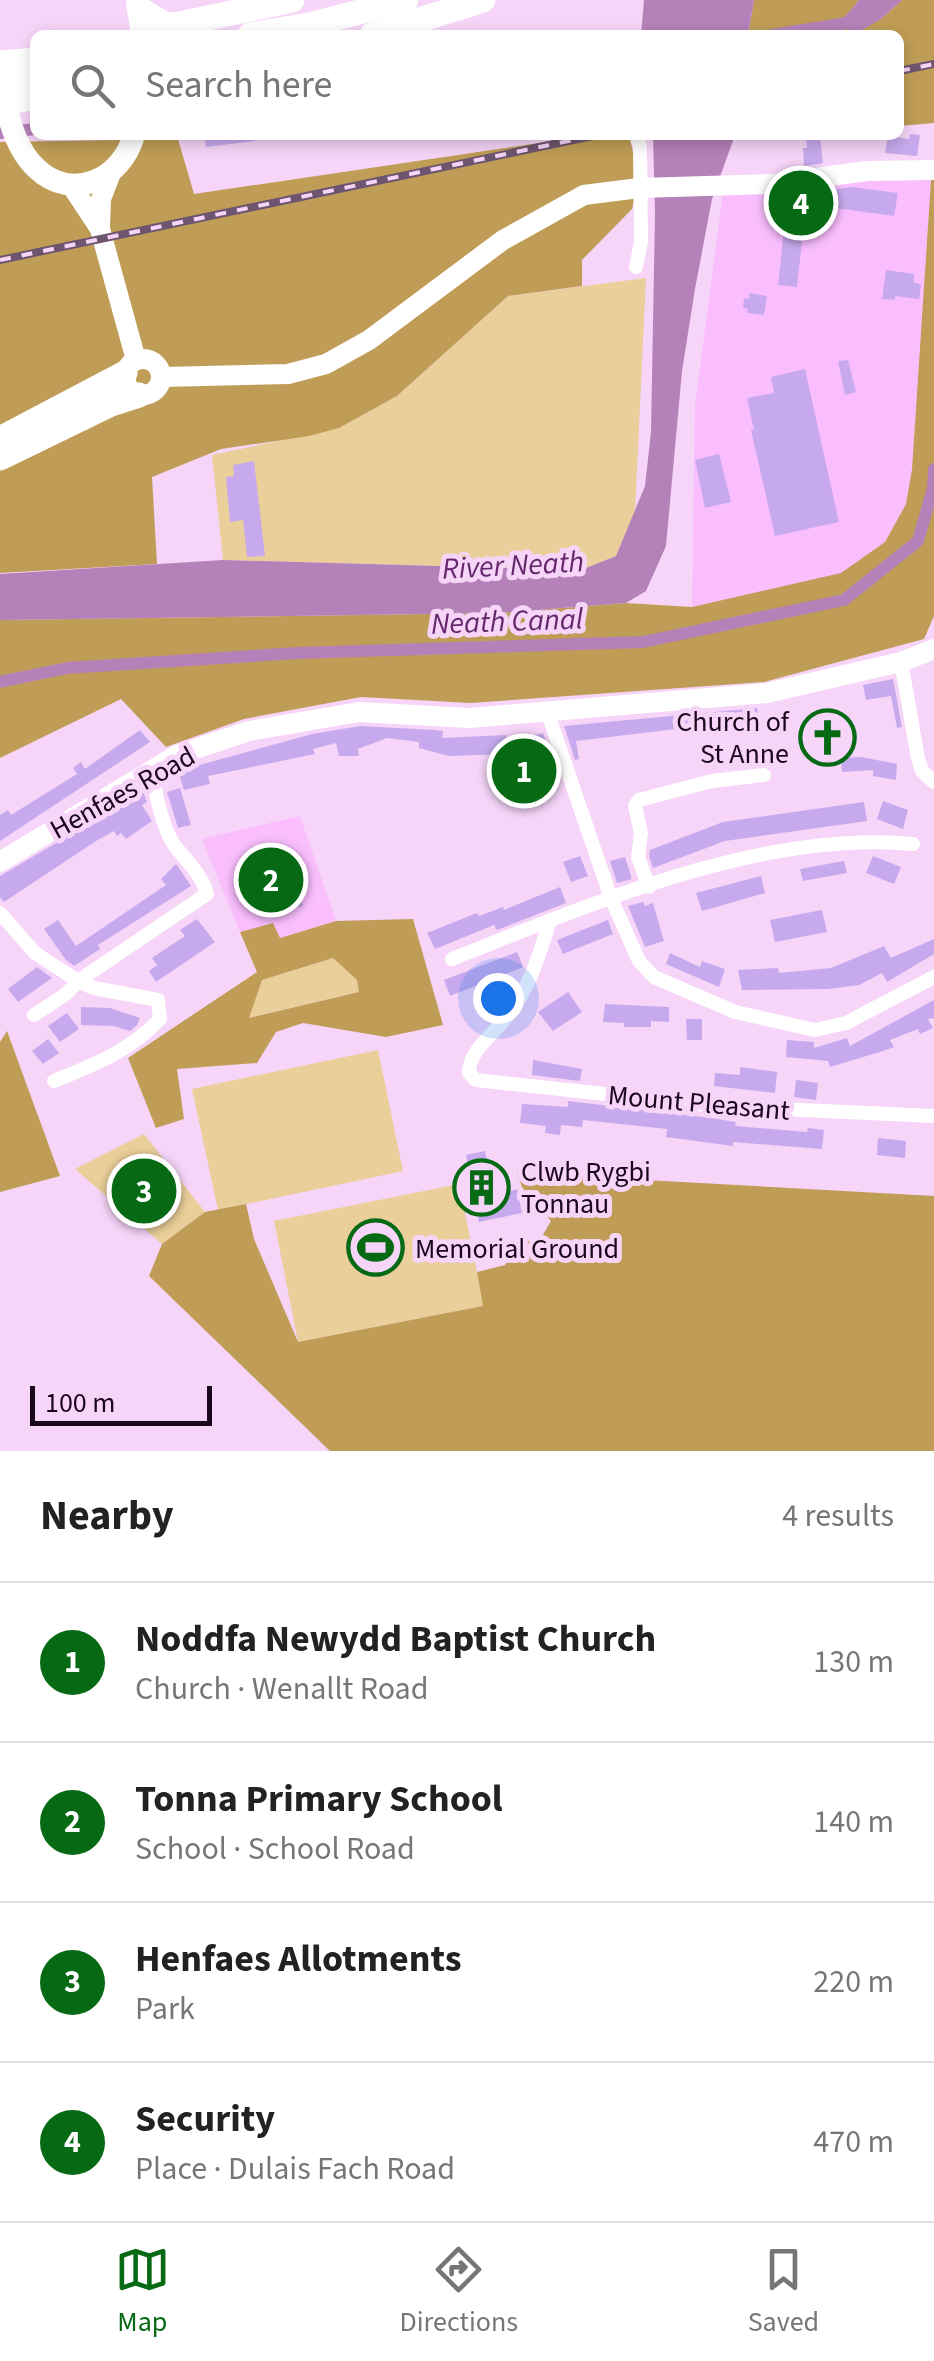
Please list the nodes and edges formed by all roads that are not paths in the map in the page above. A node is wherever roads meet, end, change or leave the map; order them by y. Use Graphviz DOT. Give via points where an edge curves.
graph roads {
  1 [pos="292,0"];
  2 [pos="406,0"];
  3 [pos="483,0"];
  4 [pos="140,19"];
  5 [pos="280,30"];
  6 [pos="388,30"];
  7 [pos="30,60"];
  8 [pos="0,62"];
  9 [pos="30,80"];
  10 [pos="0,83"];
  11 [pos="30,98"];
  12 [pos="0,104"];
  13 [pos="133,140"];
  14 [pos="638,140"];
  15 [pos="934,170"];
  16 [pos="111,174"];
  17 [pos="71,185"];
  18 [pos="645,187"];
  19 [pos="100,229"];
  20 [pos="636,267"];
  21 [pos="133,376"];
  22 [pos="162,377"];
  23 [pos="0,439"];
  24 [pos="0,458"];
  25 [pos="934,648"];
  26 [pos="901,662"];
  27 [pos="547,711"];
  28 [pos="155,768"];
  29 [pos="764,775"];
  30 [pos="934,782"];
  31 [pos="913,844"];
  32 [pos="0,862"];
  33 [pos="649,887"];
  34 [pos="611,898"];
  35 [pos="0,913"];
  36 [pos="550,920"];
  37 [pos="452,959"];
  38 [pos="934,977"];
  39 [pos="78,982"];
  40 [pos="34,1014"];
  41 [pos="54,1081"];
  42 [pos="934,1116"];
  1 -- 4 [label="highway" via="176,25"];
  2 -- 5 [label="highway"];
  3 -- 6 [label="highway"];
  7 -- 8 [label="highway"];
  8 -- 17 [label="main road" via="7,115 20,146 52,181"];
  9 -- 10 [label="highway"];
  11 -- 12 [label="highway"];
  13 -- 16 [label="main road"];
  14 -- 18 [label="street"];
  15 -- 18 [label="main road"];
  16 -- 17 [label="main road"];
  16 -- 19 [label="main road"];
  17 -- 19 [label="main road"];
  18 -- 20 [label="street"];
  18 -- 22 [label="main road" via="564,203 326,364 288,374"];
  19 -- 21 [label="main road"];
  21 -- 22 [label="main road" via="154,362"];
  21 -- 22 [label="main road" via="155,392"];
  21 -- 23 [label="highway"];
  21 -- 24 [label="highway" via="112,404"];
  25 -- 26 [label="main road, Henfaes Road"];
  26 -- 27 [label="main road, Henfaes Road" via="767,693"];
  26 -- 30 [label="street" via="918,758"];
  27 -- 28 [label="main road, Henfaes Road" via="470,718 359,712 249,731"];
  27 -- 34 [label="street"];
  28 -- 32 [label="main road, Henfaes Road"];
  28 -- 39 [label="street" via="152,780 172,842 207,894"];
  29 -- 33 [label="street" via="639,800 638,857"];
  31 -- 33 [label="street" via="872,840 750,856"];
  33 -- 34 [label="street"];
  34 -- 36 [label="street"];
  34 -- 38 [label="street" via="638,961 654,977 734,1012 815,1030 846,1024"];
  35 -- 39 [label="street" via="35,953"];
  36 -- 37 [label="street"];
  36 -- 42 [label="street, Mount Pleasant" via="532,980 471,1060 468,1073 476,1080 715,1106"];
  39 -- 40 [label="street"];
  39 -- 41 [label="street" via="158,1000 160,1019 127,1048"];
}
